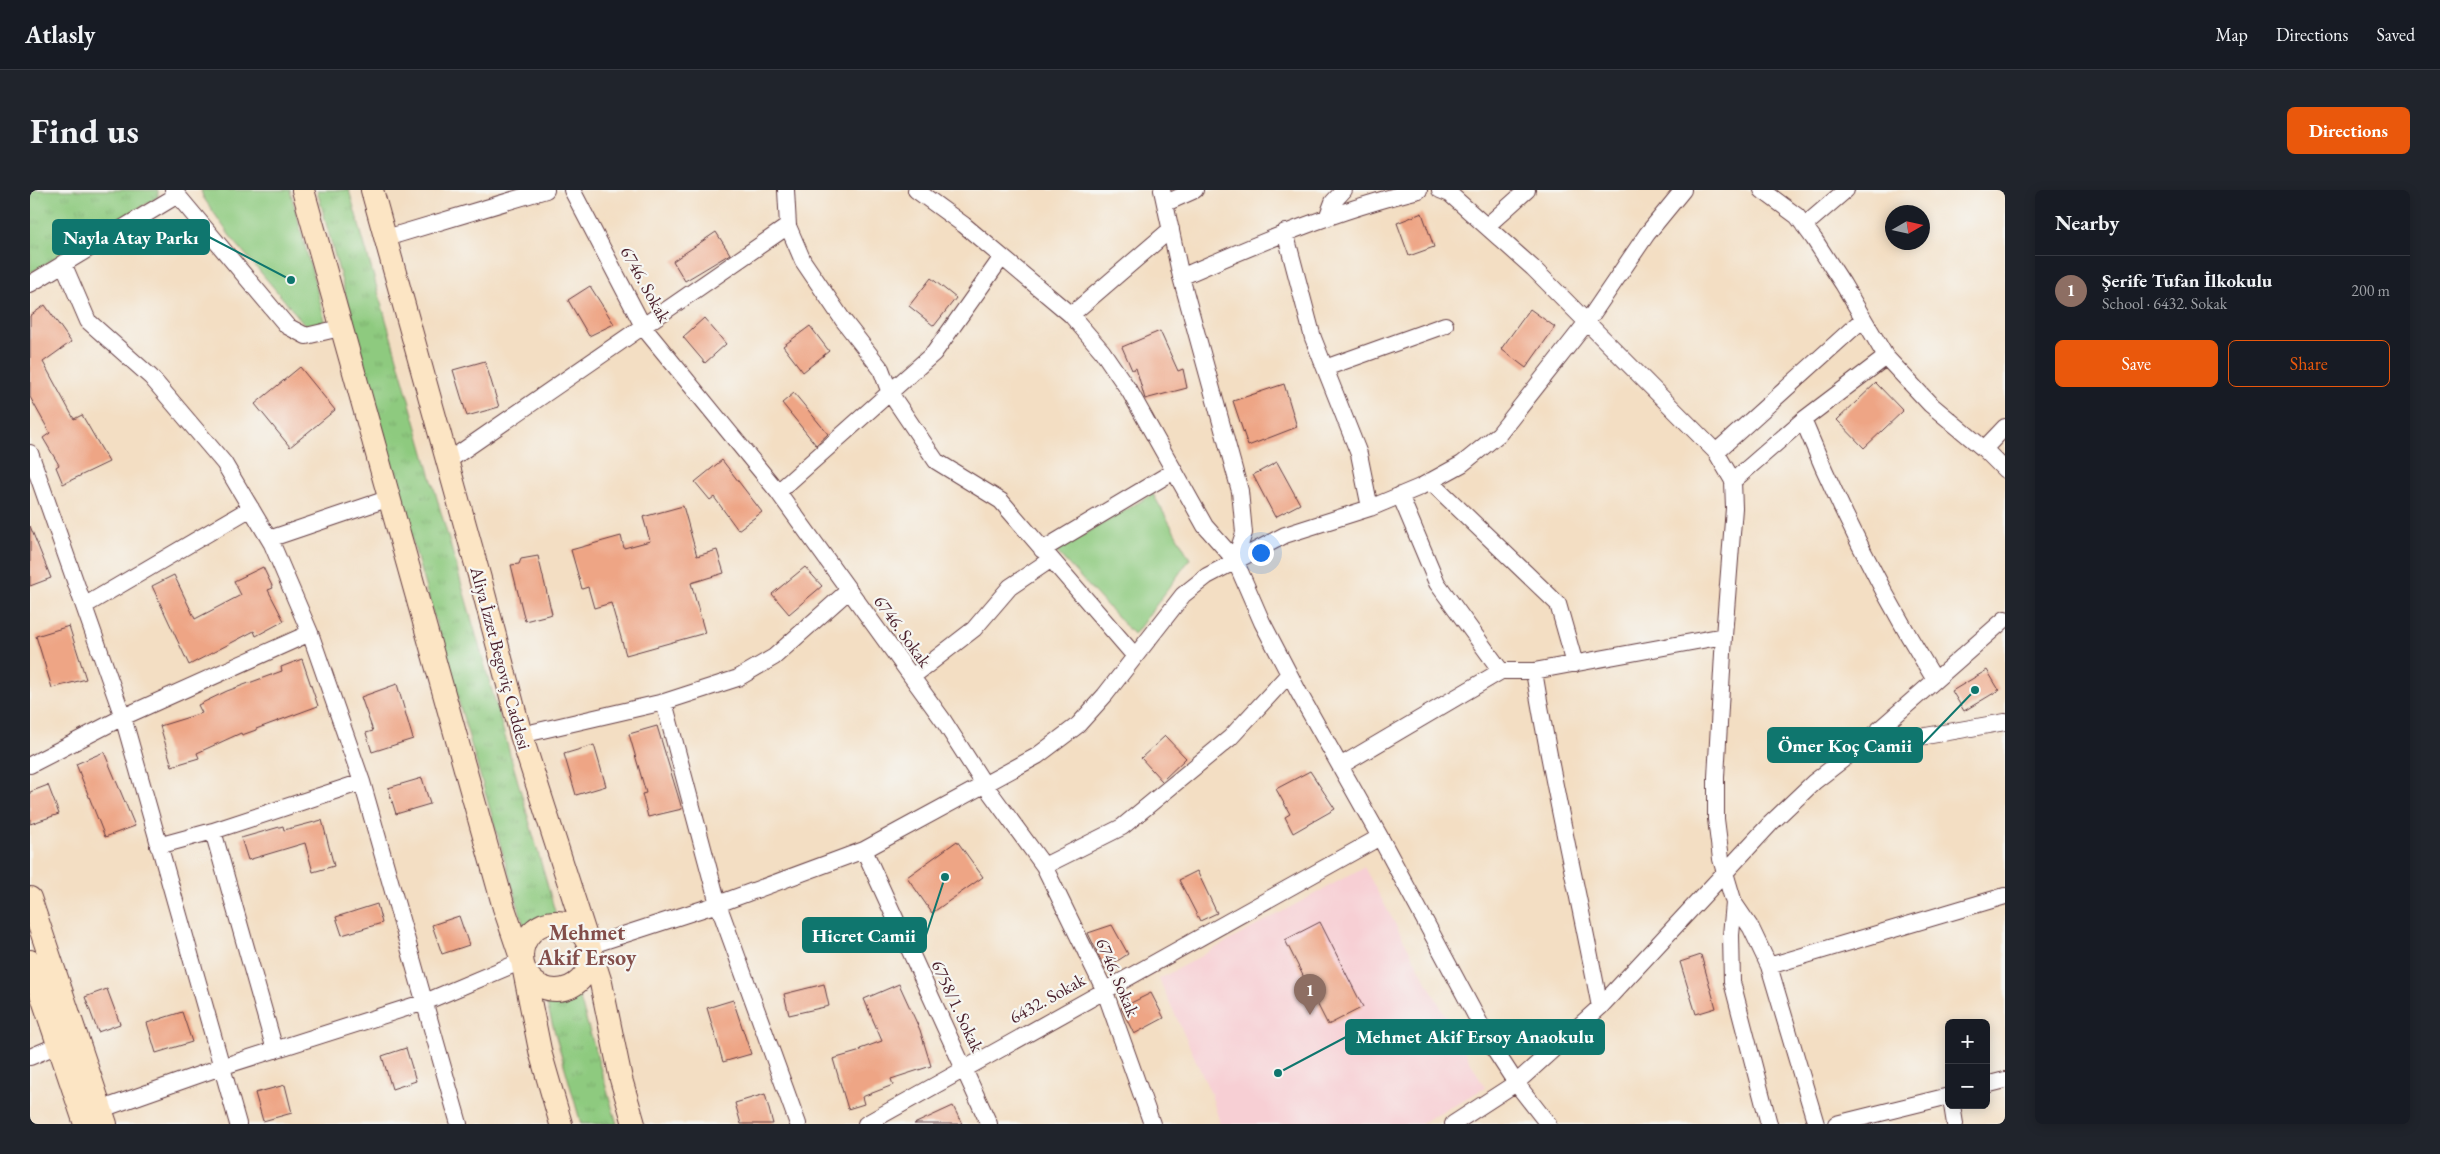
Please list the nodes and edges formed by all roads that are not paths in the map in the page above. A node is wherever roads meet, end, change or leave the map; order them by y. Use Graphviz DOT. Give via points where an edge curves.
graph roads {
  1 [pos="303,190"];
  2 [pos="372,190"];
  3 [pos="546,190"];
  4 [pos="572,190"];
  5 [pos="786,190"];
  6 [pos="916,190"];
  7 [pos="1195,190"];
  8 [pos="1344,190"];
  9 [pos="1419,190"];
  10 [pos="1440,190"];
  11 [pos="1684,190"];
  12 [pos="1762,190"];
  13 [pos="1846,190"];
  14 [pos="1522,192"];
  15 [pos="175,193"];
  16 [pos="1164,197"];
  17 [pos="1327,218"];
  18 [pos="788,226"];
  19 [pos="1487,226"];
  20 [pos="1804,226"];
  21 [pos="1171,229"];
  22 [pos="1285,232"];
  23 [pos="386,238"];
  24 [pos="1002,257"];
  25 [pos="62,263"];
  26 [pos="1181,276"];
  27 [pos="30,284"];
  28 [pos="1071,315"];
  29 [pos="1863,319"];
  30 [pos="1587,322"];
  31 [pos="1445,325"];
  32 [pos="340,328"];
  33 [pos="644,328"];
  34 [pos="1886,357"];
  35 [pos="1325,368"];
  36 [pos="890,393"];
  37 [pos="1803,420"];
  38 [pos="2005,427"];
  39 [pos="1984,449"];
  40 [pos="1716,452"];
  41 [pos="30,453"];
  42 [pos="448,461"];
  43 [pos="2005,470"];
  44 [pos="1174,471"];
  45 [pos="1430,481"];
  46 [pos="1733,481"];
  47 [pos="778,492"];
  48 [pos="1400,495"];
  49 [pos="390,498"];
  50 [pos="251,508"];
  51 [pos="1370,508"];
  52 [pos="269,539"];
  53 [pos="1046,555"];
  54 [pos="1235,560"];
  55 [pos="848,591"];
  56 [pos="84,606"];
  57 [pos="2005,619"];
  58 [pos="310,633"];
  59 [pos="1724,636"];
  60 [pos="1134,655"];
  61 [pos="1575,664"];
  62 [pos="1501,671"];
  63 [pos="1534,671"];
  64 [pos="1289,674"];
  65 [pos="912,677"];
  66 [pos="1935,680"];
  67 [pos="664,702"];
  68 [pos="123,717"];
  69 [pos="2005,722"];
  70 [pos="520,735"];
  71 [pos="1858,748"];
  72 [pos="30,765"];
  73 [pos="1340,766"];
  74 [pos="362,782"];
  75 [pos="984,784"];
  76 [pos="213,831"];
  77 [pos="1380,837"];
  78 [pos="158,846"];
  79 [pos="864,850"];
  80 [pos="1044,866"];
  81 [pos="1725,872"];
  82 [pos="2005,896"];
  83 [pos="30,898"];
  84 [pos="1734,903"];
  85 [pos="718,904"];
  86 [pos="589,946"];
  87 [pos="30,961"];
  88 [pos="522,961"];
  89 [pos="1769,966"];
  90 [pos="1104,989"];
  91 [pos="426,1002"];
  92 [pos="1600,1007"];
  93 [pos="58,1045"];
  94 [pos="275,1050"];
  95 [pos="30,1057"];
  96 [pos="221,1067"];
  97 [pos="964,1068"];
  98 [pos="2005,1080"];
  99 [pos="1516,1083"];
  100 [pos="1990,1085"];
  101 [pos="1945,1097"];
  102 [pos="1953,1109"];
  103 [pos="104,1116"];
  104 [pos="1857,1122"];
  105 [pos="85,1124"];
  106 [pos="238,1124"];
  107 [pos="459,1124"];
  108 [pos="561,1124"];
  109 [pos="634,1124"];
  110 [pos="798,1124"];
  111 [pos="866,1124"];
  112 [pos="989,1124"];
  113 [pos="1152,1124"];
  114 [pos="1453,1124"];
  115 [pos="1548,1124"];
  116 [pos="1769,1124"];
  117 [pos="1816,1124"];
  118 [pos="1836,1124"];
  119 [pos="1955,1124"];
  1 -- 32 [label="main road"];
  2 -- 23 [label="main road, Aliya İzzet Begoviç Caddesi"];
  3 -- 23 [label="street"];
  4 -- 33 [label="street, 6746. Sokak"];
  5 -- 18 [label="street"];
  6 -- 24 [label="street"];
  7 -- 16 [label="street"];
  8 -- 17 [label="street" via="1333,202"];
  9 -- 17 [label="street"];
  10 -- 19 [label="street" via="1450,194"];
  11 -- 30 [label="street" via="1647,234"];
  12 -- 20 [label="street" via="1797,216"];
  13 -- 20 [label="street"];
  14 -- 19 [label="street"];
  15 -- 25 [label="street"];
  15 -- 32 [label="street" via="287,326 306,336"];
  16 -- 21 [label="street"];
  17 -- 22 [label="street"];
  18 -- 33 [label="street"];
  18 -- 36 [label="street" via="803,261 881,368"];
  19 -- 30 [label="street"];
  20 -- 29 [label="street"];
  21 -- 26 [label="street"];
  21 -- 28 [label="street"];
  22 -- 26 [label="street"];
  22 -- 35 [label="street"];
  23 -- 42 [label="main road, Aliya İzzet Begoviç Caddesi"];
  24 -- 28 [label="street"];
  24 -- 36 [label="street" via="934,353"];
  25 -- 27 [label="street"];
  25 -- 50 [label="street" via="88,320 151,377 224,463"];
  26 -- 54 [label="street" via="1240,491 1244,533"];
  28 -- 44 [label="street" via="1102,351 1130,392"];
  29 -- 34 [label="street"];
  29 -- 40 [label="street"];
  30 -- 40 [label="street"];
  30 -- 45 [label="street" via="1499,434 1462,464"];
  31 -- 35 [label="street"];
  32 -- 49 [label="main road"];
  33 -- 42 [label="street"];
  33 -- 47 [label="street, 6746. Sokak"];
  34 -- 37 [label="street"];
  34 -- 39 [label="street" via="1930,404"];
  35 -- 51 [label="street" via="1359,454"];
  36 -- 47 [label="street"];
  36 -- 53 [label="street" via="936,461 1001,501"];
  37 -- 46 [label="street"];
  37 -- 66 [label="street" via="1831,488 1892,609"];
  38 -- 39 [label="street"];
  39 -- 43 [label="street"];
  40 -- 46 [label="street"];
  41 -- 56 [label="street"];
  42 -- 70 [label="main road, Aliya İzzet Begoviç Caddesi"];
  44 -- 53 [label="street"];
  44 -- 54 [label="street" via="1205,526"];
  45 -- 48 [label="street"];
  45 -- 61 [label="street" via="1558,604"];
  46 -- 59 [label="street" via="1734,508"];
  47 -- 55 [label="street, 6746. Sokak"];
  48 -- 51 [label="street"];
  48 -- 62 [label="street" via="1438,583"];
  49 -- 52 [label="street"];
  49 -- 88 [label="main road" via="504,908"];
  50 -- 52 [label="street"];
  50 -- 56 [label="street"];
  51 -- 54 [label="street" via="1285,535"];
  52 -- 58 [label="street"];
  53 -- 60 [label="street"];
  53 -- 65 [label="street" via="1010,587 974,629"];
  54 -- 60 [label="street" via="1183,595"];
  54 -- 64 [label="street"];
  55 -- 65 [label="street, 6746. Sokak"];
  55 -- 67 [label="street" via="774,657 738,678"];
  56 -- 68 [label="street"];
  57 -- 66 [label="street"];
  58 -- 68 [label="street"];
  58 -- 74 [label="street"];
  59 -- 61 [label="street"];
  59 -- 81 [label="street" via="1716,819"];
  60 -- 75 [label="street" via="1078,725 1037,756"];
  61 -- 63 [label="street"];
  62 -- 63 [label="street"];
  62 -- 73 [label="street"];
  63 -- 92 [label="street" via="1545,742"];
  64 -- 73 [label="street"];
  64 -- 80 [label="street" via="1230,738 1122,827"];
  65 -- 75 [label="street, 6746. Sokak"];
  66 -- 71 [label="street"];
  67 -- 70 [label="street"];
  67 -- 85 [label="street"];
  68 -- 72 [label="street"];
  68 -- 78 [label="street"];
  69 -- 71 [label="street"];
  70 -- 86 [label="main road, Aliya İzzet Begoviç Caddesi"];
  71 -- 81 [label="street" via="1814,782"];
  73 -- 77 [label="street"];
  74 -- 76 [label="street"];
  74 -- 91 [label="street"];
  75 -- 79 [label="street"];
  75 -- 80 [label="street, 6746. Sokak"];
  76 -- 78 [label="street"];
  76 -- 94 [label="street"];
  77 -- 90 [label="street, 6432. Sokak"];
  77 -- 99 [label="street" via="1492,1046"];
  78 -- 96 [label="street"];
  79 -- 85 [label="street"];
  79 -- 97 [label="street, 6758/1. Sokak"];
  80 -- 90 [label="street, 6746. Sokak"];
  81 -- 84 [label="street"];
  81 -- 92 [label="street"];
  82 -- 89 [label="street"];
  83 -- 103 [label="main road"];
  84 -- 89 [label="street" via="1751,928"];
  84 -- 116 [label="street" via="1732,982"];
  85 -- 86 [label="street"];
  85 -- 110 [label="street"];
  86 -- 88 [label="main road" via="584,936 570,925 554,921 542,924 526,939"];
  86 -- 88 [label="main road" via="588,968 582,978 564,990 552,990 537,984 525,972"];
  86 -- 109 [label="main road, Aliya İzzet Begoviç Caddesi" via="601,982"];
  87 -- 93 [label="main road"];
  88 -- 91 [label="street"];
  88 -- 108 [label="main road" via="541,1055"];
  89 -- 117 [label="street"];
  90 -- 97 [label="street, 6432. Sokak"];
  90 -- 113 [label="street, 6746. Sokak"];
  91 -- 94 [label="street"];
  91 -- 107 [label="street"];
  92 -- 99 [label="street"];
  93 -- 95 [label="street"];
  93 -- 105 [label="main road"];
  94 -- 96 [label="street"];
  96 -- 103 [label="street"];
  96 -- 106 [label="street"];
  97 -- 111 [label="street, 6432. Sokak"];
  97 -- 112 [label="street, 6758/1. Sokak"];
  98 -- 100 [label="street"];
  99 -- 114 [label="street"];
  99 -- 115 [label="street"];
  101 -- 104 [label="street"];
  102 -- 119 [label="street"];
  104 -- 118 [label="street"];
}
